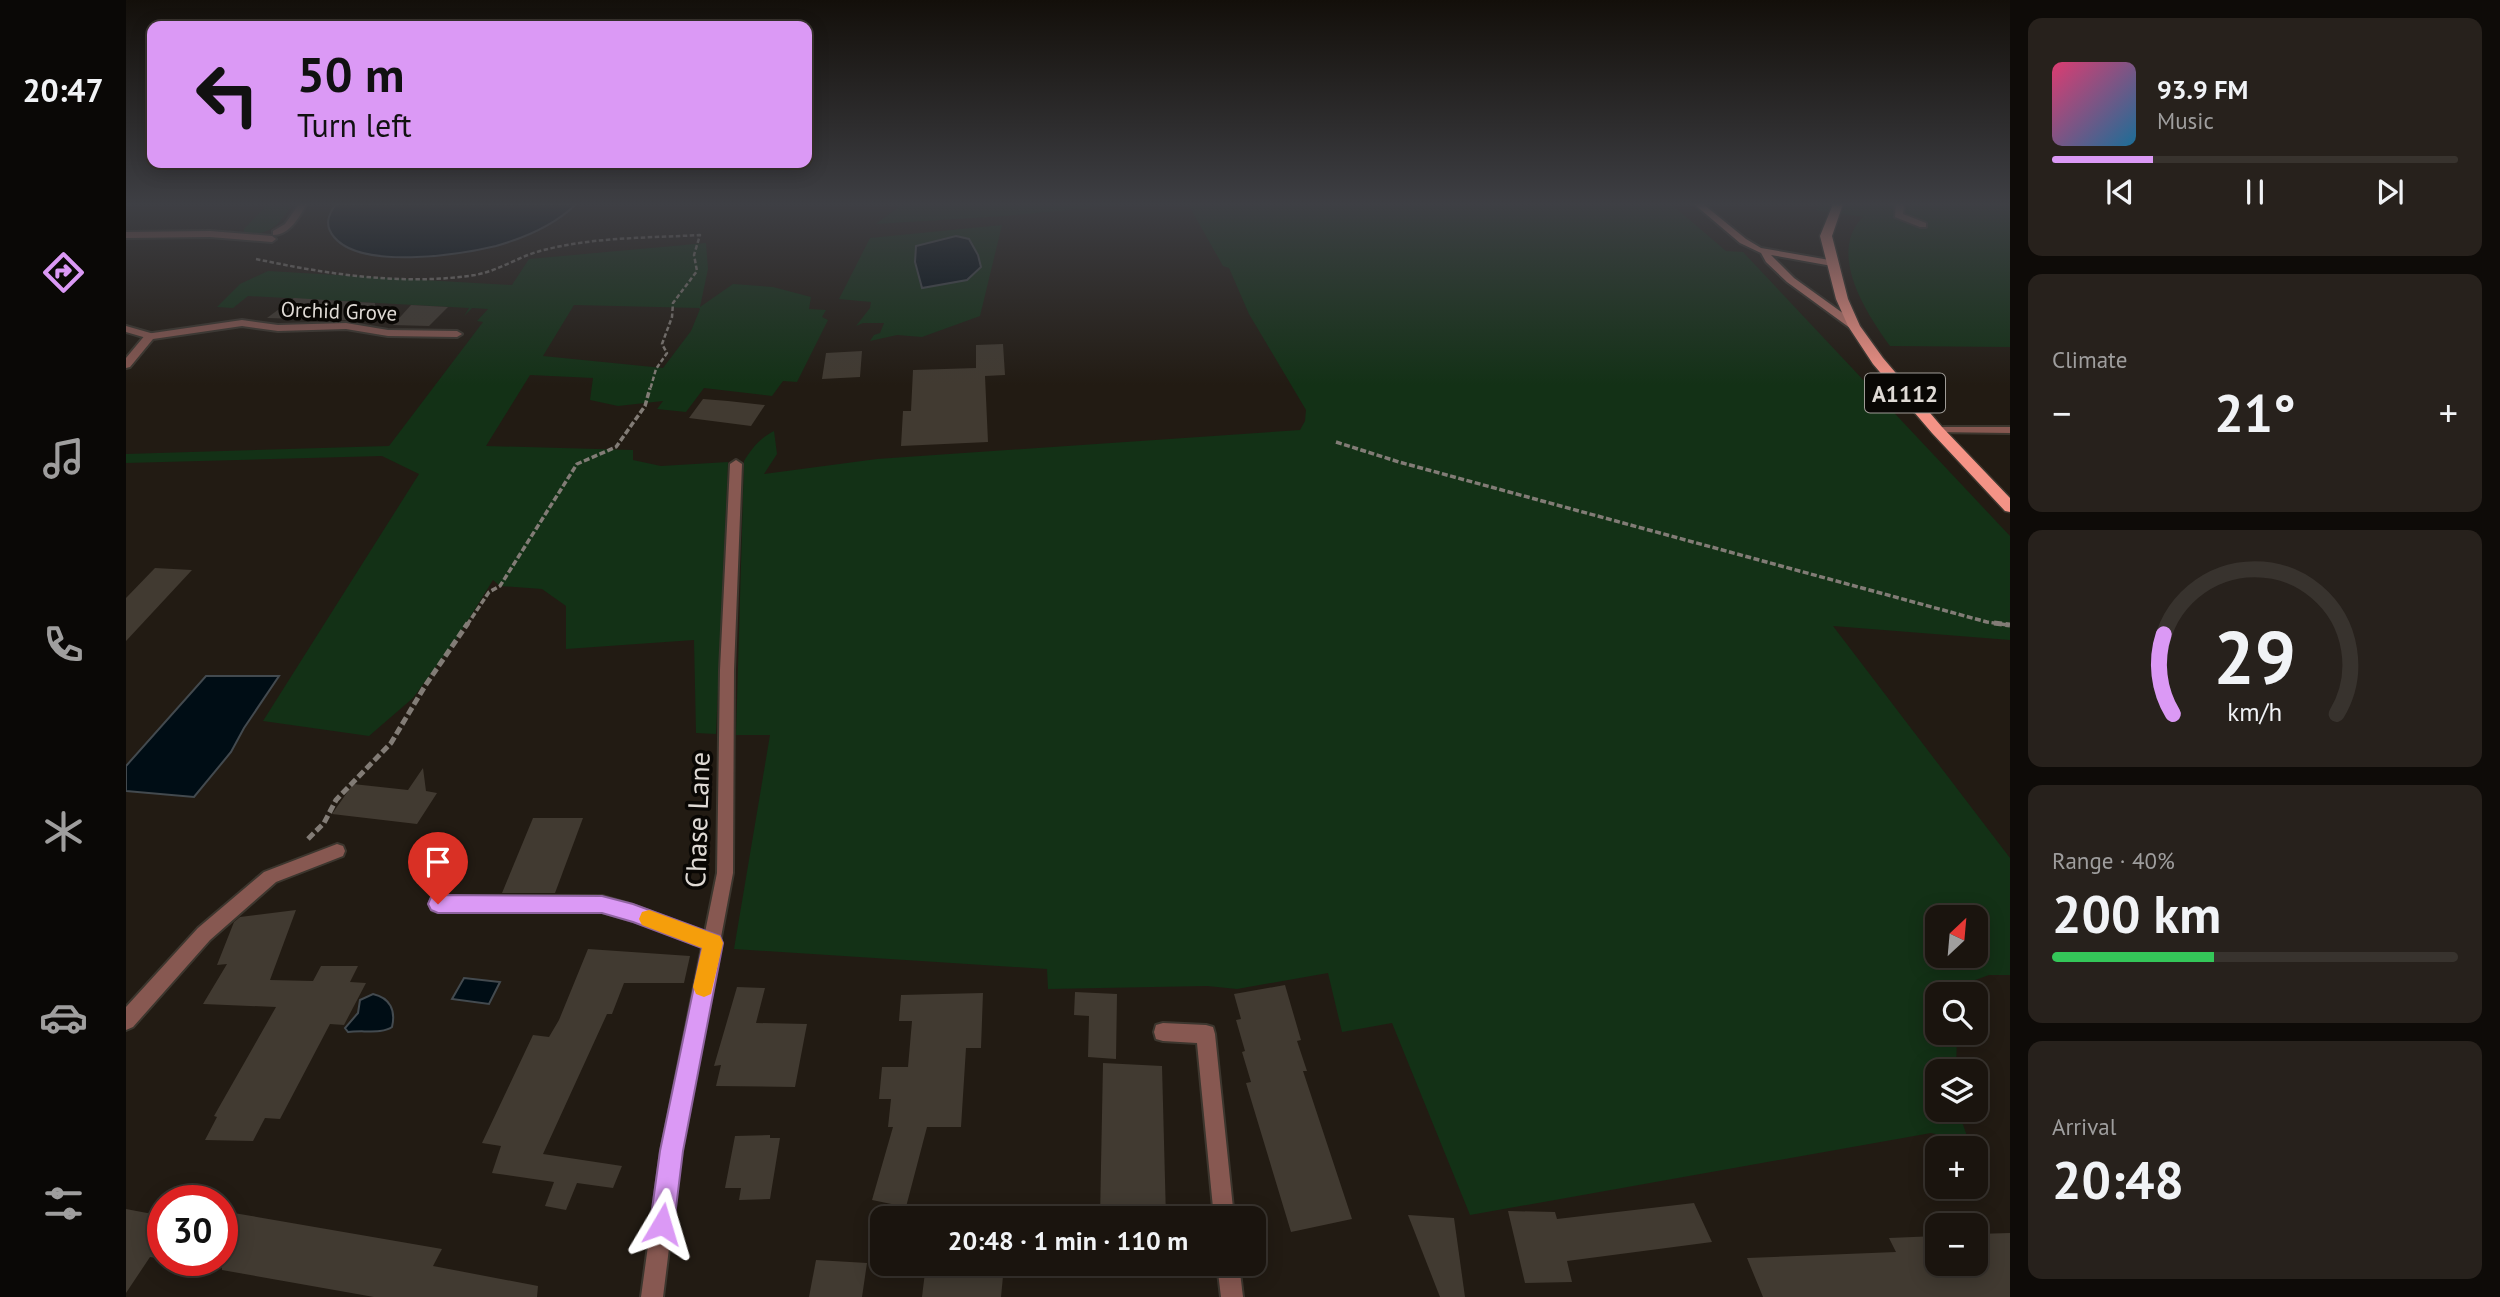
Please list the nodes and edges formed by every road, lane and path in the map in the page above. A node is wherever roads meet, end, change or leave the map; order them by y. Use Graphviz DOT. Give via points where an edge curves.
graph roads {
  1 [pos="277,265"];
  2 [pos="508,265"];
  3 [pos="696,265"];
  4 [pos="1774,265"];
  5 [pos="1832,265"];
  6 [pos="1854,326"];
  7 [pos="126,329"];
  8 [pos="457,334"];
  9 [pos="150,336"];
  10 [pos="126,365"];
  11 [pos="1937,430"];
  12 [pos="2010,430"];
  13 [pos="1336,442"];
  14 [pos="736,464"];
  15 [pos="2010,508"];
  16 [pos="2010,625"];
  17 [pos="306,841"];
  18 [pos="337,851"];
  19 [pos="438,904"];
  20 [pos="713,943"];
  21 [pos="126,1021"];
  22 [pos="1163,1032"];
  23 [pos="1223,1206"];
  24 [pos="1229,1276"];
  25 [pos="652,1297"];
  26 [pos="1232,1297"];
  1 -- 2 [label="path" via="452,277"];
  3 -- 17 [label="path" via="697,271 673,303 662,344 667,353 656,369 645,406 616,447 577,464 500,586 489,592 391,743 336,800 324,823"];
  4 -- 6 [label="street"];
  5 -- 6 [label="main road, A1112"];
  6 -- 11 [label="main road, A1112"];
  7 -- 9 [label="street"];
  8 -- 9 [label="street, Orchid Grove" via="242,323"];
  9 -- 10 [label="street"];
  11 -- 12 [label="street"];
  11 -- 15 [label="main road, A1112"];
  13 -- 16 [label="path"];
  14 -- 20 [label="street, Chase Lane" via="727,670 726,873"];
  18 -- 21 [label="street" via="270,877 204,934"];
  19 -- 20 [label="street" via="602,904"];
  20 -- 25 [label="street, Chase Lane" via="671,1151"];
  22 -- 23 [label="street" via="1206,1034"];
  24 -- 26 [label="street"];
}
